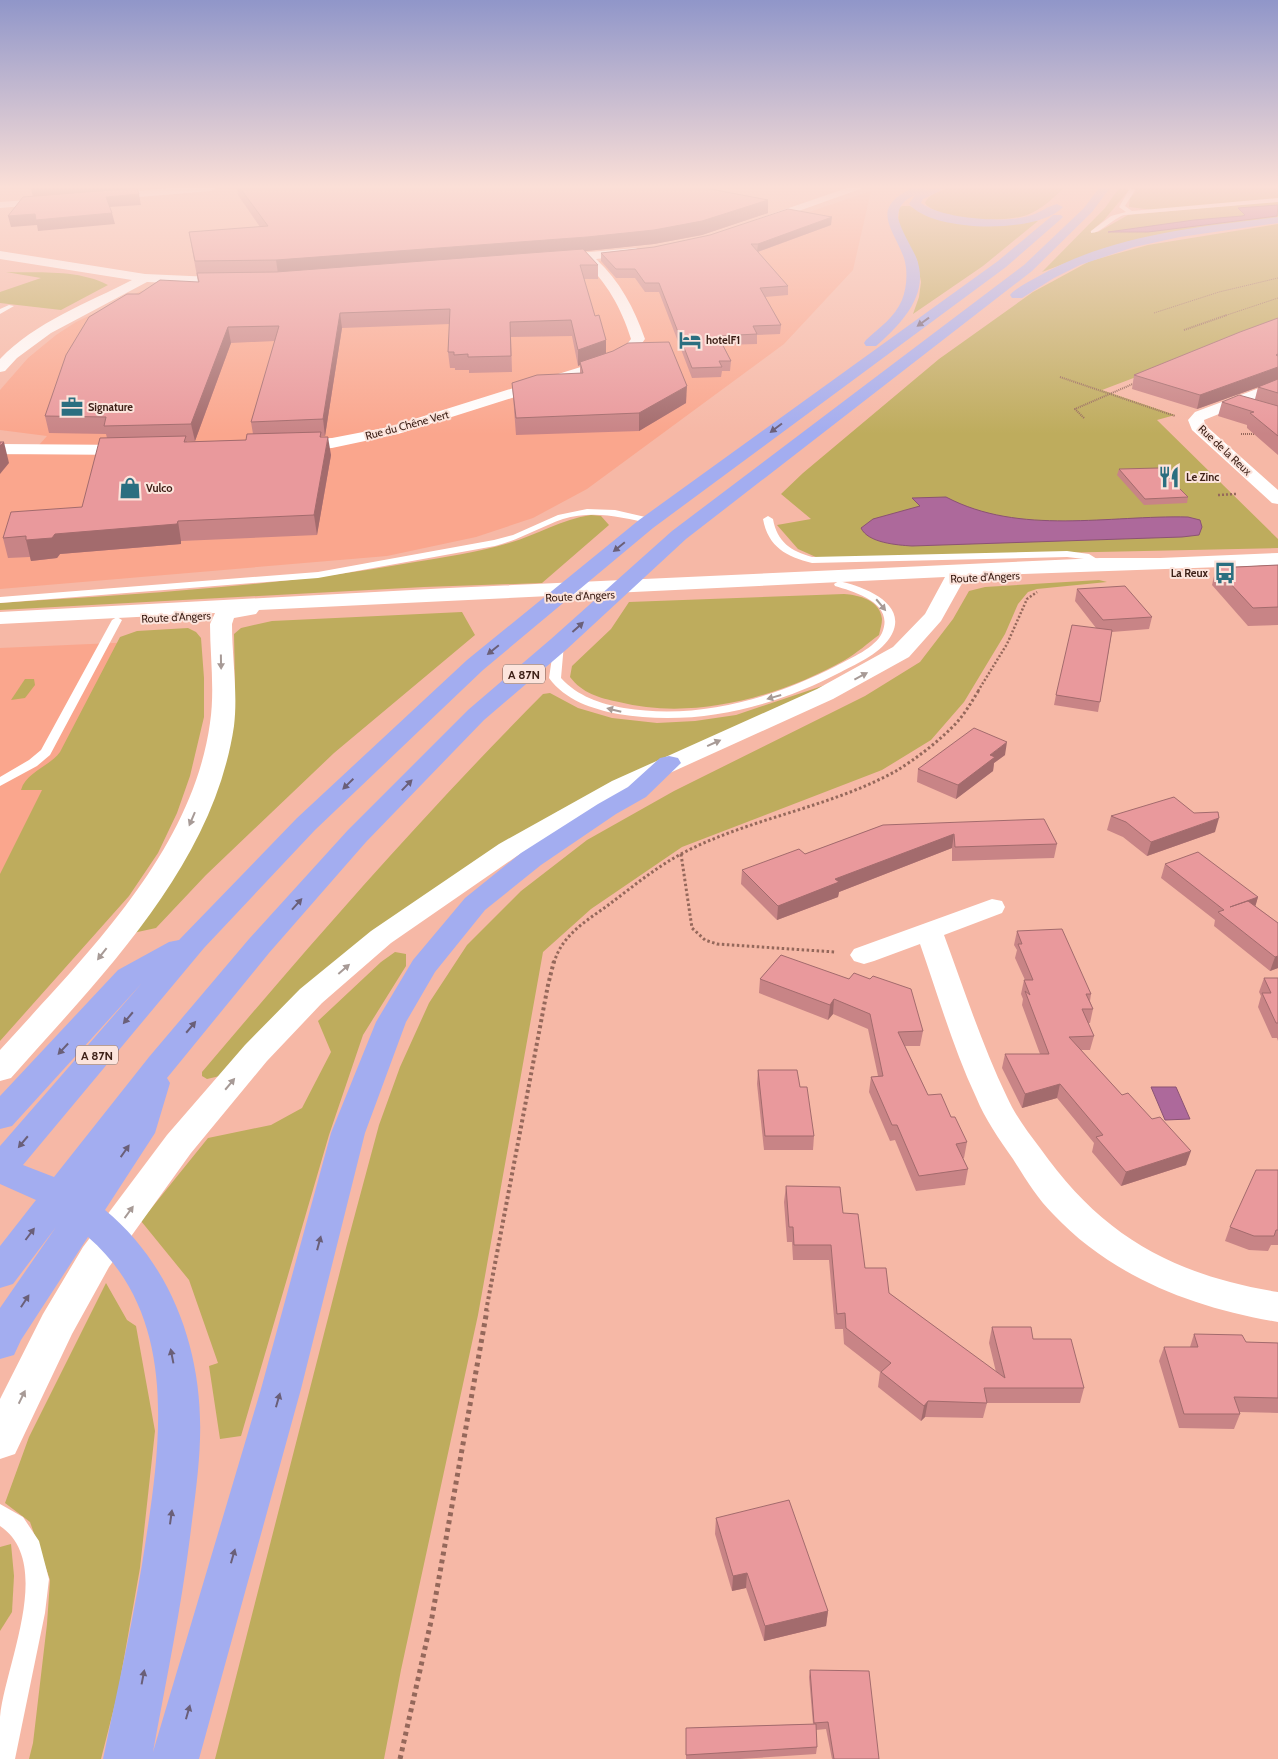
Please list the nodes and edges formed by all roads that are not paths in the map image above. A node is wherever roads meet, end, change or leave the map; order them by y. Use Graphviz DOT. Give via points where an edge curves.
graph roads {
  1 [pos="96,270"];
  2 [pos="601,270"];
  3 [pos="911,270"];
  4 [pos="994,270"];
  5 [pos="1025,270"];
  6 [pos="1058,270"];
  7 [pos="145,278"];
  8 [pos="248,282"];
  9 [pos="11,306"];
  10 [pos="0,312"];
  11 [pos="939,337"];
  12 [pos="0,368"];
  13 [pos="1278,385"];
  14 [pos="815,399"];
  15 [pos="1235,402"];
  16 [pos="1257,409"];
  17 [pos="0,437"];
  18 [pos="275,446"];
  19 [pos="0,449"];
  20 [pos="131,450"];
  21 [pos="150,450"];
  22 [pos="1278,499"];
  23 [pos="768,519"];
  24 [pos="651,521"];
  25 [pos="1278,559"];
  26 [pos="1100,564"];
  27 [pos="1160,564"];
  28 [pos="955,578"];
  29 [pos="723,584"];
  30 [pos="839,584"];
  31 [pos="381,598"];
  32 [pos="443,599"];
  33 [pos="0,600"];
  34 [pos="225,614"];
  35 [pos="63,618"];
  36 [pos="117,620"];
  37 [pos="7,621"];
  38 [pos="559,644"];
  39 [pos="669,763"];
  40 [pos="0,782"];
  41 [pos="992,907"];
  42 [pos="929,930"];
  43 [pos="194,941"];
  44 [pos="864,955"];
  45 [pos="160,1065"];
  46 [pos="0,1070"];
  47 [pos="0,1117"];
  48 [pos="0,1170"];
  49 [pos="0,1273"];
  50 [pos="1278,1307"];
  51 [pos="0,1343"];
  52 [pos="0,1441"];
  53 [pos="0,1514"];
  54 [pos="3,1759"];
  55 [pos="127,1759"];
  56 [pos="175,1759"];
  1 -- 7 [label="street"];
  2 -- 18 [label="street, Rue du Chêne Vert" via="612,282 633,322 638,339 629,351 608,363 392,431 332,444"];
  3 -- 14 [label="highway" via="912,291 906,308 888,329 822,380"];
  4 -- 14 [label="highway, A 87N, one-way"];
  5 -- 11 [label="highway, A 87N"];
  6 -- 11 [label="highway" via="973,325"];
  7 -- 8 [label="street"];
  7 -- 12 [label="street" via="33,338"];
  9 -- 10 [label="lane"];
  38 -- 11 [label="highway, A 87N, one-way" via="679,535"];
  13 -- 15 [label="street, Rue de la Reux"];
  14 -- 24 [label="highway, A 87N, one-way"];
  15 -- 16 [label="street"];
  15 -- 22 [label="street, Rue de la Reux" via="1200,415 1196,420 1198,426"];
  17 -- 20 [label="street"];
  19 -- 20 [label="street"];
  20 -- 21 [label="street"];
  23 -- 26 [label="lane" via="769,530 776,542 791,553 812,560 1067,554 1086,556"];
  24 -- 33 [label="lane" via="615,513 587,512 561,517 495,543 318,575"];
  24 -- 43 [label="highway, A 87N, one-way" via="407,726 306,824"];
  25 -- 27 [label="street, Route d’Angers"];
  26 -- 27 [label="street, Route d’Angers"];
  26 -- 29 [label="street, Route d’Angers"];
  27 -- 28 [label="street, Route d’Angers" via="1110,571"];
  28 -- 30 [label="street, Route d’Angers"];
  39 -- 28 [label="street, one-way" via="825,694 901,652 934,617"];
  29 -- 30 [label="street, Route d’Angers"];
  29 -- 32 [label="street, Route d’Angers"];
  30 -- 38 [label="lane, one-way" via="862,591 883,605 889,616 889,628 882,639 868,652 823,678 780,695 727,709 652,715 626,713 583,700 563,689 555,678"];
  31 -- 32 [label="street, Route d’Angers"];
  31 -- 34 [label="street" via="350,604"];
  31 -- 35 [label="street, Route d’Angers"];
  32 -- 34 [label="street, Route d’Angers"];
  34 -- 36 [label="street, Route d’Angers"];
  34 -- 46 [label="street, one-way" via="221,624 223,716 207,785 189,827 157,885 96,962"];
  35 -- 36 [label="street, Route d’Angers"];
  35 -- 37 [label="street, Route d’Angers"];
  36 -- 40 [label="lane" via="46,752"];
  45 -- 38 [label="highway, A 87N, one-way" via="259,946 357,836 476,715"];
  52 -- 39 [label="street, one-way" via="57,1325 96,1256 179,1144 256,1053 311,996 381,937 508,850 621,786"];
  56 -- 39 [label="highway, one-way" via="281,1389 348,1133 391,1022 423,966 475,904 531,859 637,792"];
  41 -- 42 [label="street"];
  42 -- 44 [label="street"];
  42 -- 50 [label="street" via="992,1098 1064,1204 1100,1236 1165,1274 1252,1304"];
  43 -- 47 [label="highway, one-way" via="129,977"];
  43 -- 48 [label="highway, A 87N, one-way"];
  49 -- 45 [label="highway, A 87N, one-way"];
  51 -- 45 [label="highway, one-way" via="138,1133"];
  55 -- 48 [label="highway, one-way" via="164,1569 179,1460 178,1386 172,1350 148,1286 131,1257 109,1231 54,1191"];
  53 -- 54 [label="lane" via="15,1524 31,1548 38,1579 34,1613"];
}
